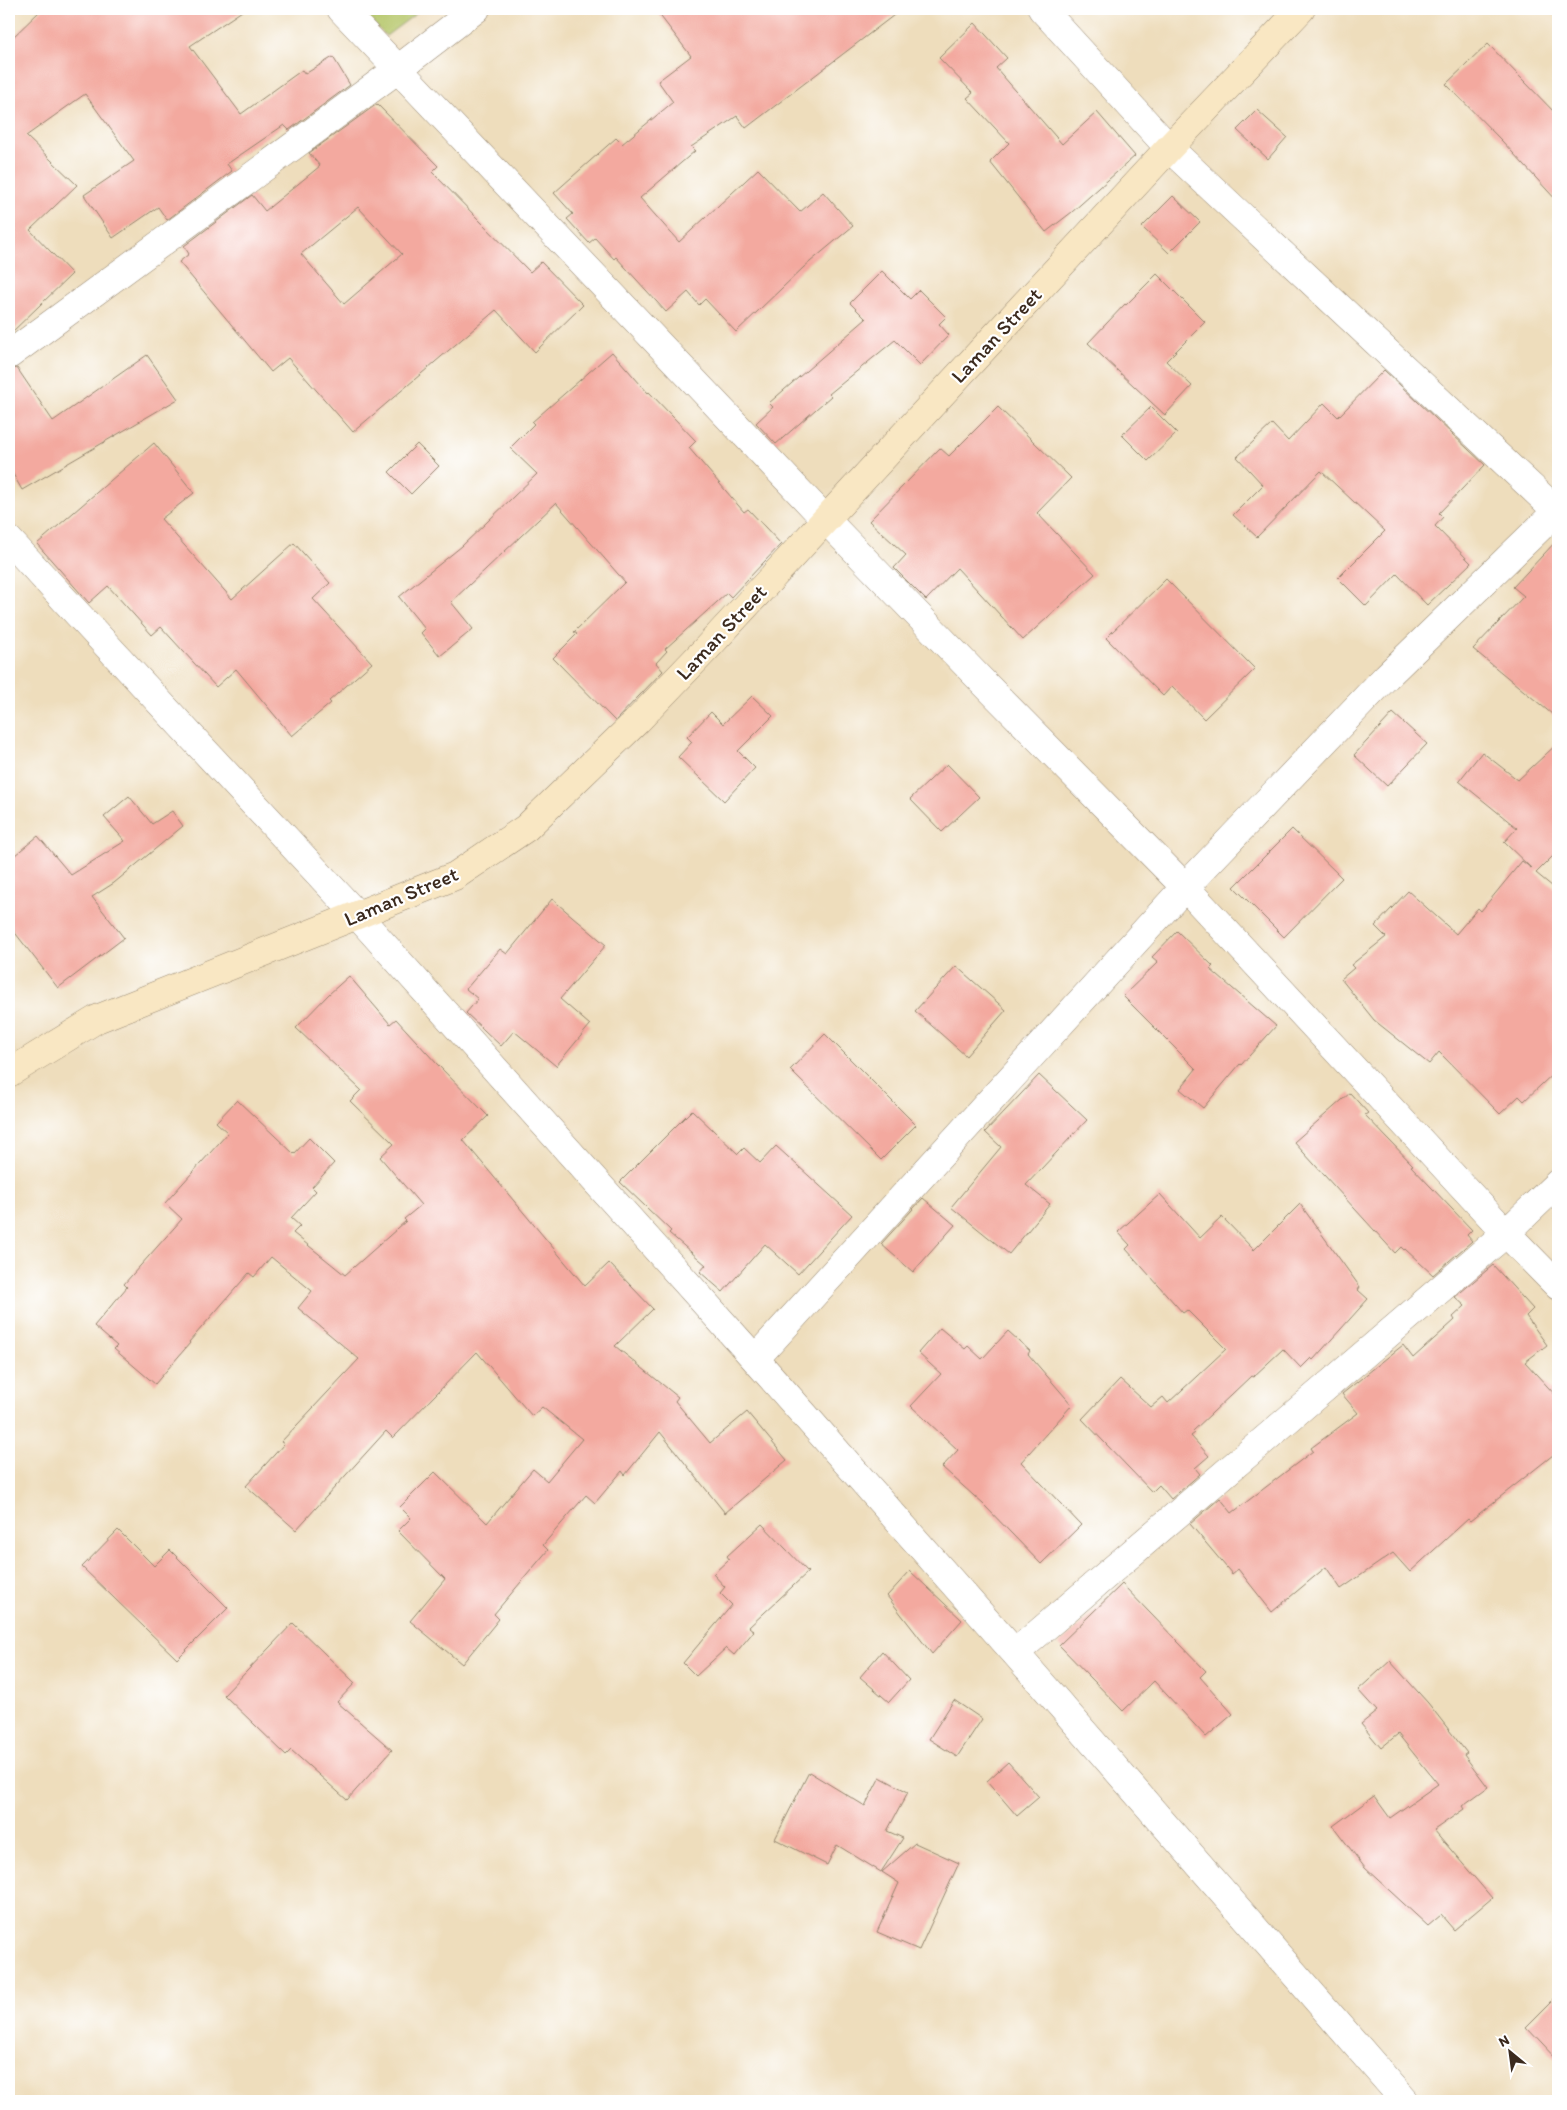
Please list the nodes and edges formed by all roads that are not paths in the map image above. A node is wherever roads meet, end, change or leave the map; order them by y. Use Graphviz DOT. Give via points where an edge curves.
graph roads {
  1 [pos="341,9"];
  2 [pos="476,9"];
  3 [pos="1042,9"];
  4 [pos="1301,9"];
  5 [pos="398,69"];
  6 [pos="1169,148"];
  7 [pos="9,355"];
  8 [pos="1558,511"];
  9 [pos="826,520"];
  10 [pos="9,540"];
  11 [pos="1185,887"];
  12 [pos="357,915"];
  13 [pos="9,1074"];
  14 [pos="1558,1183"];
  15 [pos="1506,1233"];
  16 [pos="1558,1286"];
  17 [pos="755,1359"];
  18 [pos="1015,1653"];
  19 [pos="1405,2101"];
  1 -- 5 [label="street"];
  2 -- 5 [label="street"];
  3 -- 6 [label="street"];
  4 -- 6 [label="main road, Laman Street"];
  5 -- 7 [label="street"];
  5 -- 9 [label="street"];
  6 -- 8 [label="street"];
  6 -- 9 [label="main road, Laman Street"];
  8 -- 11 [label="street" via="1387,676"];
  9 -- 11 [label="street"];
  9 -- 12 [label="main road, Laman Street" via="636,722 526,828 455,876"];
  10 -- 12 [label="street"];
  11 -- 15 [label="street"];
  11 -- 17 [label="street"];
  12 -- 13 [label="main road, Laman Street" via="97,1019"];
  12 -- 17 [label="street"];
  14 -- 15 [label="street"];
  15 -- 16 [label="street"];
  15 -- 18 [label="street"];
  17 -- 18 [label="street"];
  18 -- 19 [label="street"];
}
